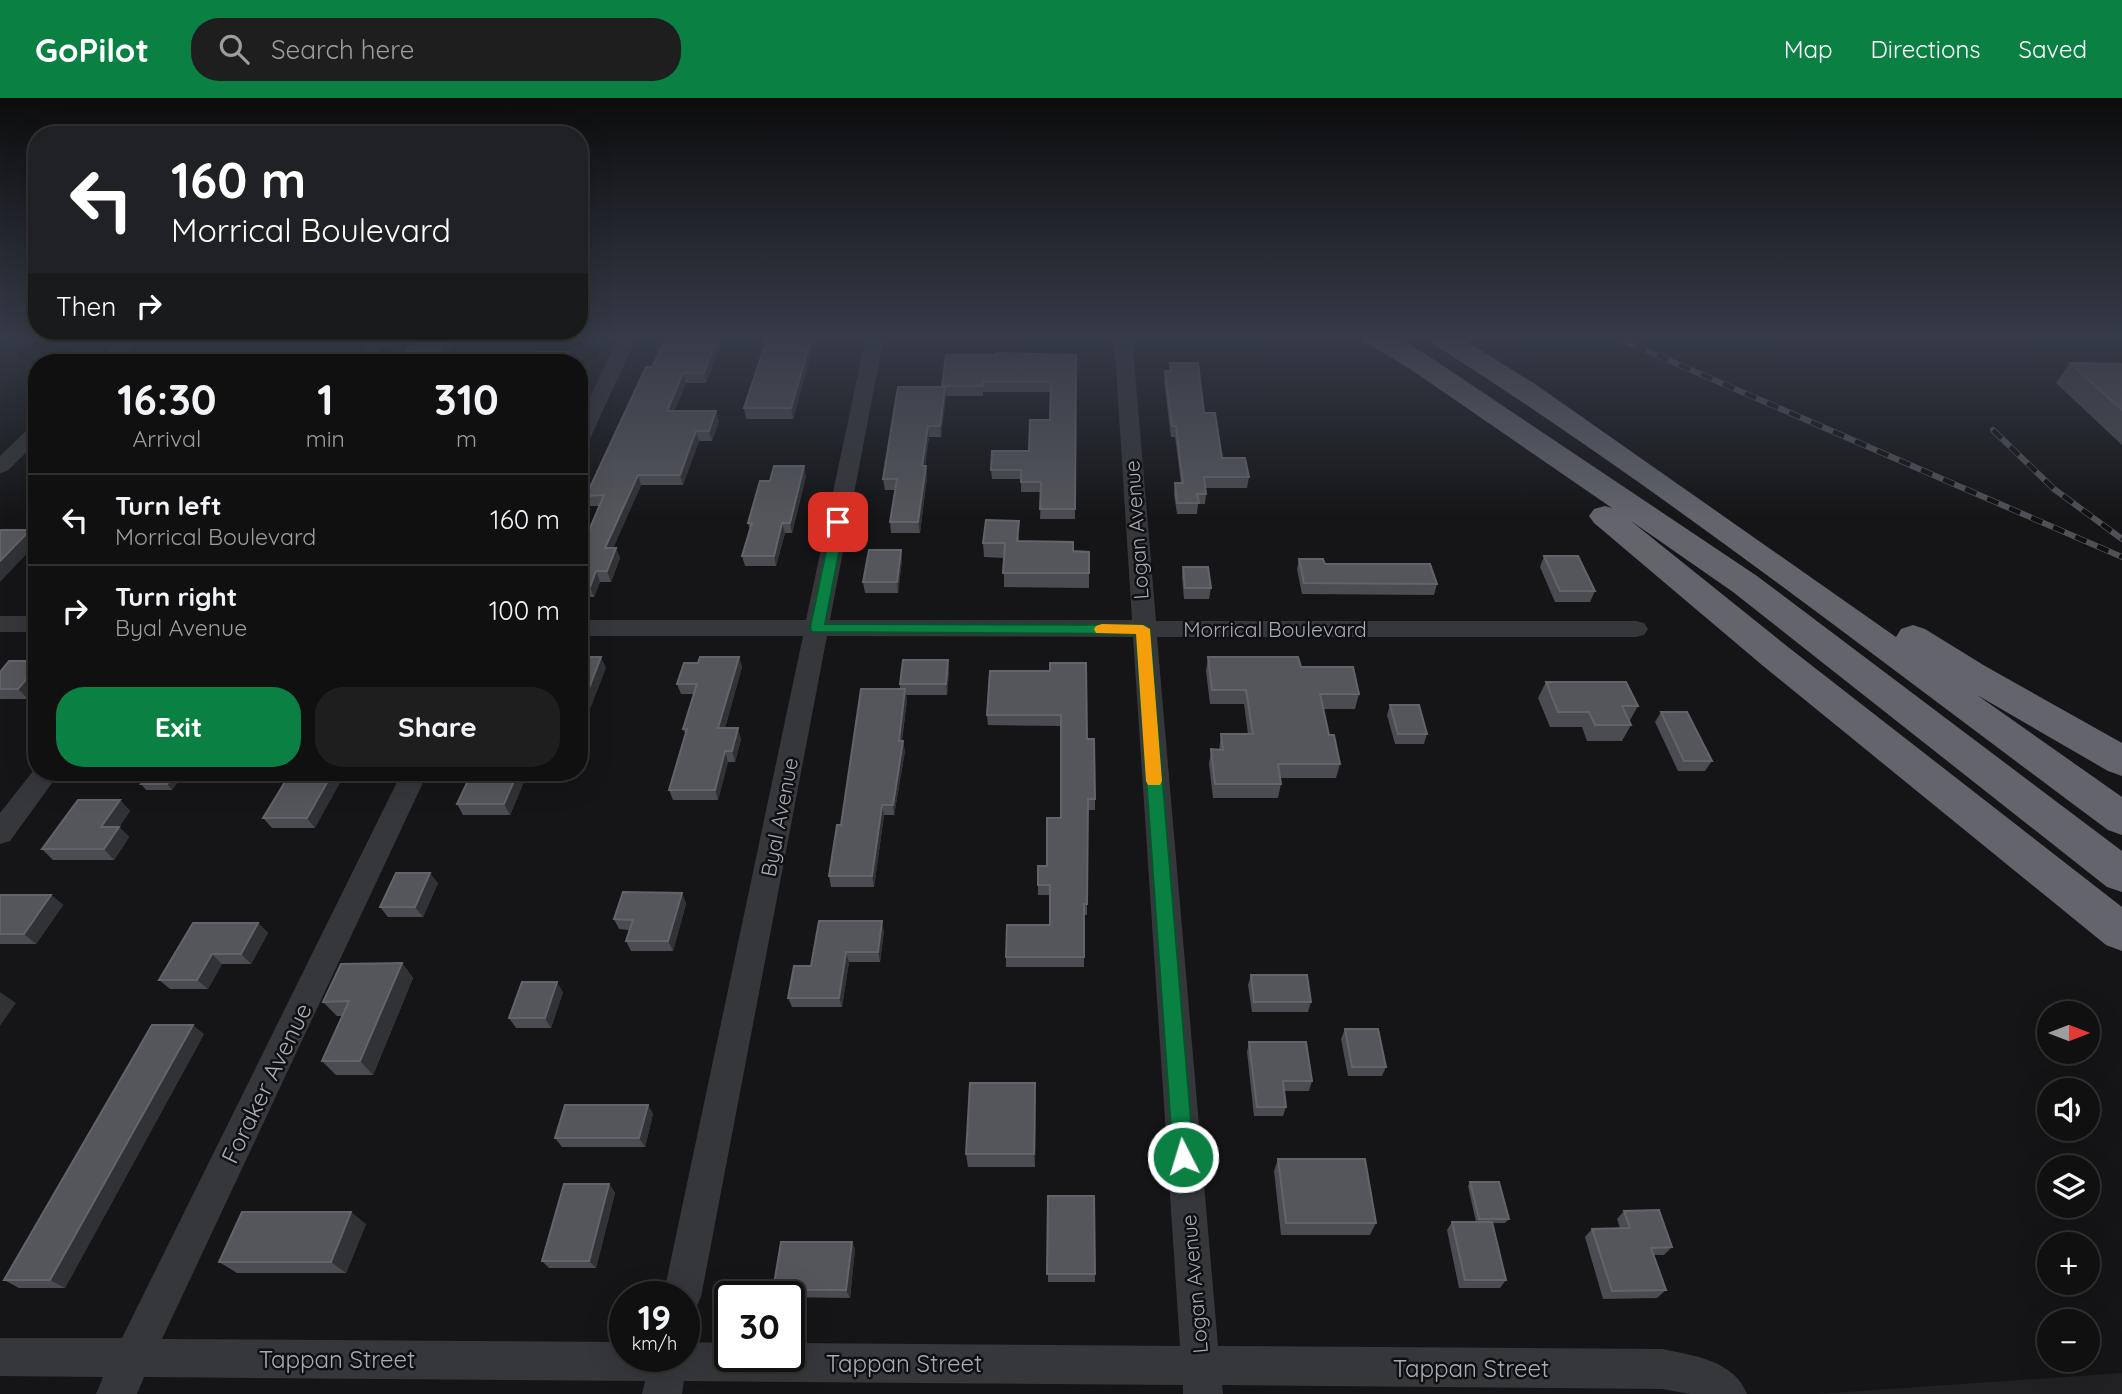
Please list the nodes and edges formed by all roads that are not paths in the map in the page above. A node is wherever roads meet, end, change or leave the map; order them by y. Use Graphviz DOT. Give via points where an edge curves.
graph roads {
  1 [pos="600,396"];
  2 [pos="863,396"];
  3 [pos="1127,396"];
  4 [pos="1481,396"];
  5 [pos="1492,396"];
  6 [pos="1534,396"];
  7 [pos="1535,396"];
  8 [pos="588,422"];
  9 [pos="28,440"];
  10 [pos="0,467"];
  11 [pos="0,624"];
  12 [pos="28,624"];
  13 [pos="588,628"];
  14 [pos="817,628"];
  15 [pos="1143,629"];
  16 [pos="1636,629"];
  17 [pos="2122,761"];
  18 [pos="40,781"];
  19 [pos="411,781"];
  20 [pos="2122,819"];
  21 [pos="0,833"];
  22 [pos="2122,875"];
  23 [pos="2122,932"];
  24 [pos="685,1281"];
  25 [pos="0,1356"];
  26 [pos="134,1358"];
  27 [pos="609,1370"];
  28 [pos="700,1372"];
  29 [pos="1202,1380"];
  30 [pos="1723,1391"];
  31 [pos="116,1394"];
  1 -- 8 [label="street"];
  2 -- 14 [label="street, Byal Avenue"];
  3 -- 15 [label="street, Logan Avenue"];
  4 -- 23 [label="highway" via="1774,656"];
  5 -- 22 [label="highway" via="1745,584"];
  6 -- 20 [label="highway"];
  7 -- 17 [label="highway" via="1972,675"];
  9 -- 10 [label="street"];
  11 -- 12 [label="street"];
  13 -- 14 [label="street, Morrical Boulevard"];
  14 -- 15 [label="street, Morrical Boulevard"];
  14 -- 24 [label="street, Byal Avenue"];
  15 -- 16 [label="street, Morrical Boulevard"];
  15 -- 29 [label="street, Logan Avenue"];
  18 -- 21 [label="street"];
  19 -- 26 [label="street, Foraker Avenue"];
  25 -- 26 [label="street, Tappan Street"];
  26 -- 27 [label="street, Tappan Street"];
  26 -- 31 [label="street, Foraker Avenue"];
  28 -- 29 [label="street, Tappan Street"];
  29 -- 30 [label="street, Tappan Street" via="1662,1369 1704,1377"];
}
